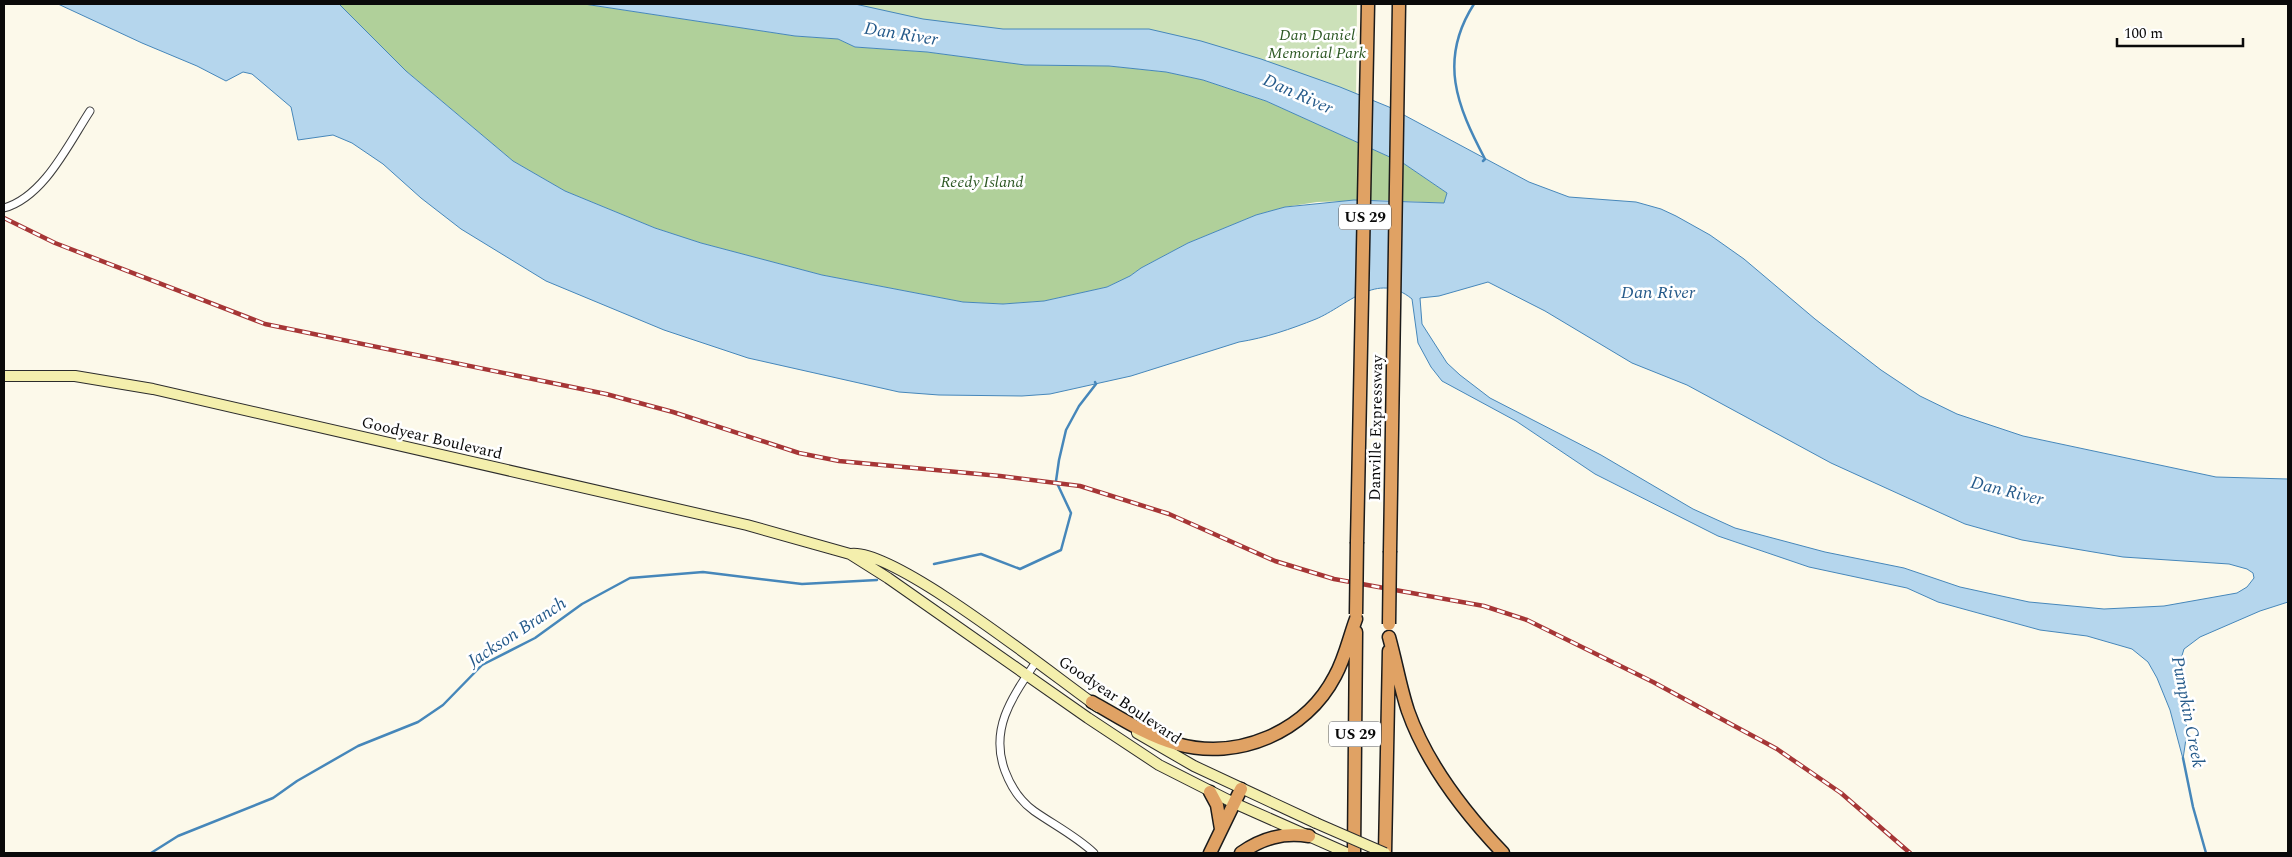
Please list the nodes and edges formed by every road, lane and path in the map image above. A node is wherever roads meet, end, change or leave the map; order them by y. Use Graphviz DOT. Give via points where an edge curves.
graph roads {
  1 [pos="1368,4"];
  2 [pos="1399,4"];
  3 [pos="90,111"];
  4 [pos="4,208"];
  5 [pos="4,376"];
  6 [pos="850,554"];
  7 [pos="1356,617"];
  8 [pos="1389,631"];
  9 [pos="1036,662"];
  10 [pos="1027,675"];
  11 [pos="1092,702"];
  12 [pos="1241,789"];
  13 [pos="1210,792"];
  14 [pos="1234,803"];
  15 [pos="1221,828"];
  16 [pos="1312,838"];
  17 [pos="1094,853"];
  18 [pos="1210,853"];
  19 [pos="1240,853"];
  20 [pos="1347,853"];
  21 [pos="1354,853"];
  22 [pos="1385,853"];
  23 [pos="1504,853"];
  1 -- 7 [label="highway, Danville Expressway / US 29, bridge"];
  2 -- 8 [label="highway, Danville Expressway / US 29, bridge"];
  3 -- 4 [label="street" via="43,181 23,200"];
  5 -- 6 [label="main road, Goodyear Boulevard" via="75,376 153,389 747,525"];
  6 -- 9 [label="main road, Goodyear Boulevard" via="879,559 922,582"];
  6 -- 10 [label="main road, Goodyear Boulevard"];
  7 -- 11 [label="highway" via="1335,677 1315,704 1290,726 1248,745 1216,749 1177,744"];
  7 -- 21 [label="highway, Danville Expressway / US 29"];
  8 -- 22 [label="highway, Danville Expressway / US 29"];
  8 -- 23 [label="highway" via="1409,713 1430,759 1465,809"];
  9 -- 10 [label="street"];
  9 -- 11 [label="main road, Goodyear Boulevard"];
  10 -- 13 [label="main road, Goodyear Boulevard" via="1129,746"];
  10 -- 17 [label="street" via="1008,706 1000,728 999,753 1005,772 1022,800"];
  11 -- 12 [label="main road, Goodyear Boulevard" via="1150,741"];
  12 -- 14 [label="highway"];
  12 -- 22 [label="main road, Goodyear Boulevard, bridge"];
  13 -- 14 [label="main road, Goodyear Boulevard"];
  13 -- 15 [label="highway" via="1217,805"];
  14 -- 15 [label="highway"];
  14 -- 16 [label="main road, Goodyear Boulevard"];
  15 -- 18 [label="highway"];
  16 -- 19 [label="highway" via="1278,835"];
  16 -- 20 [label="main road, Goodyear Boulevard"];
}
